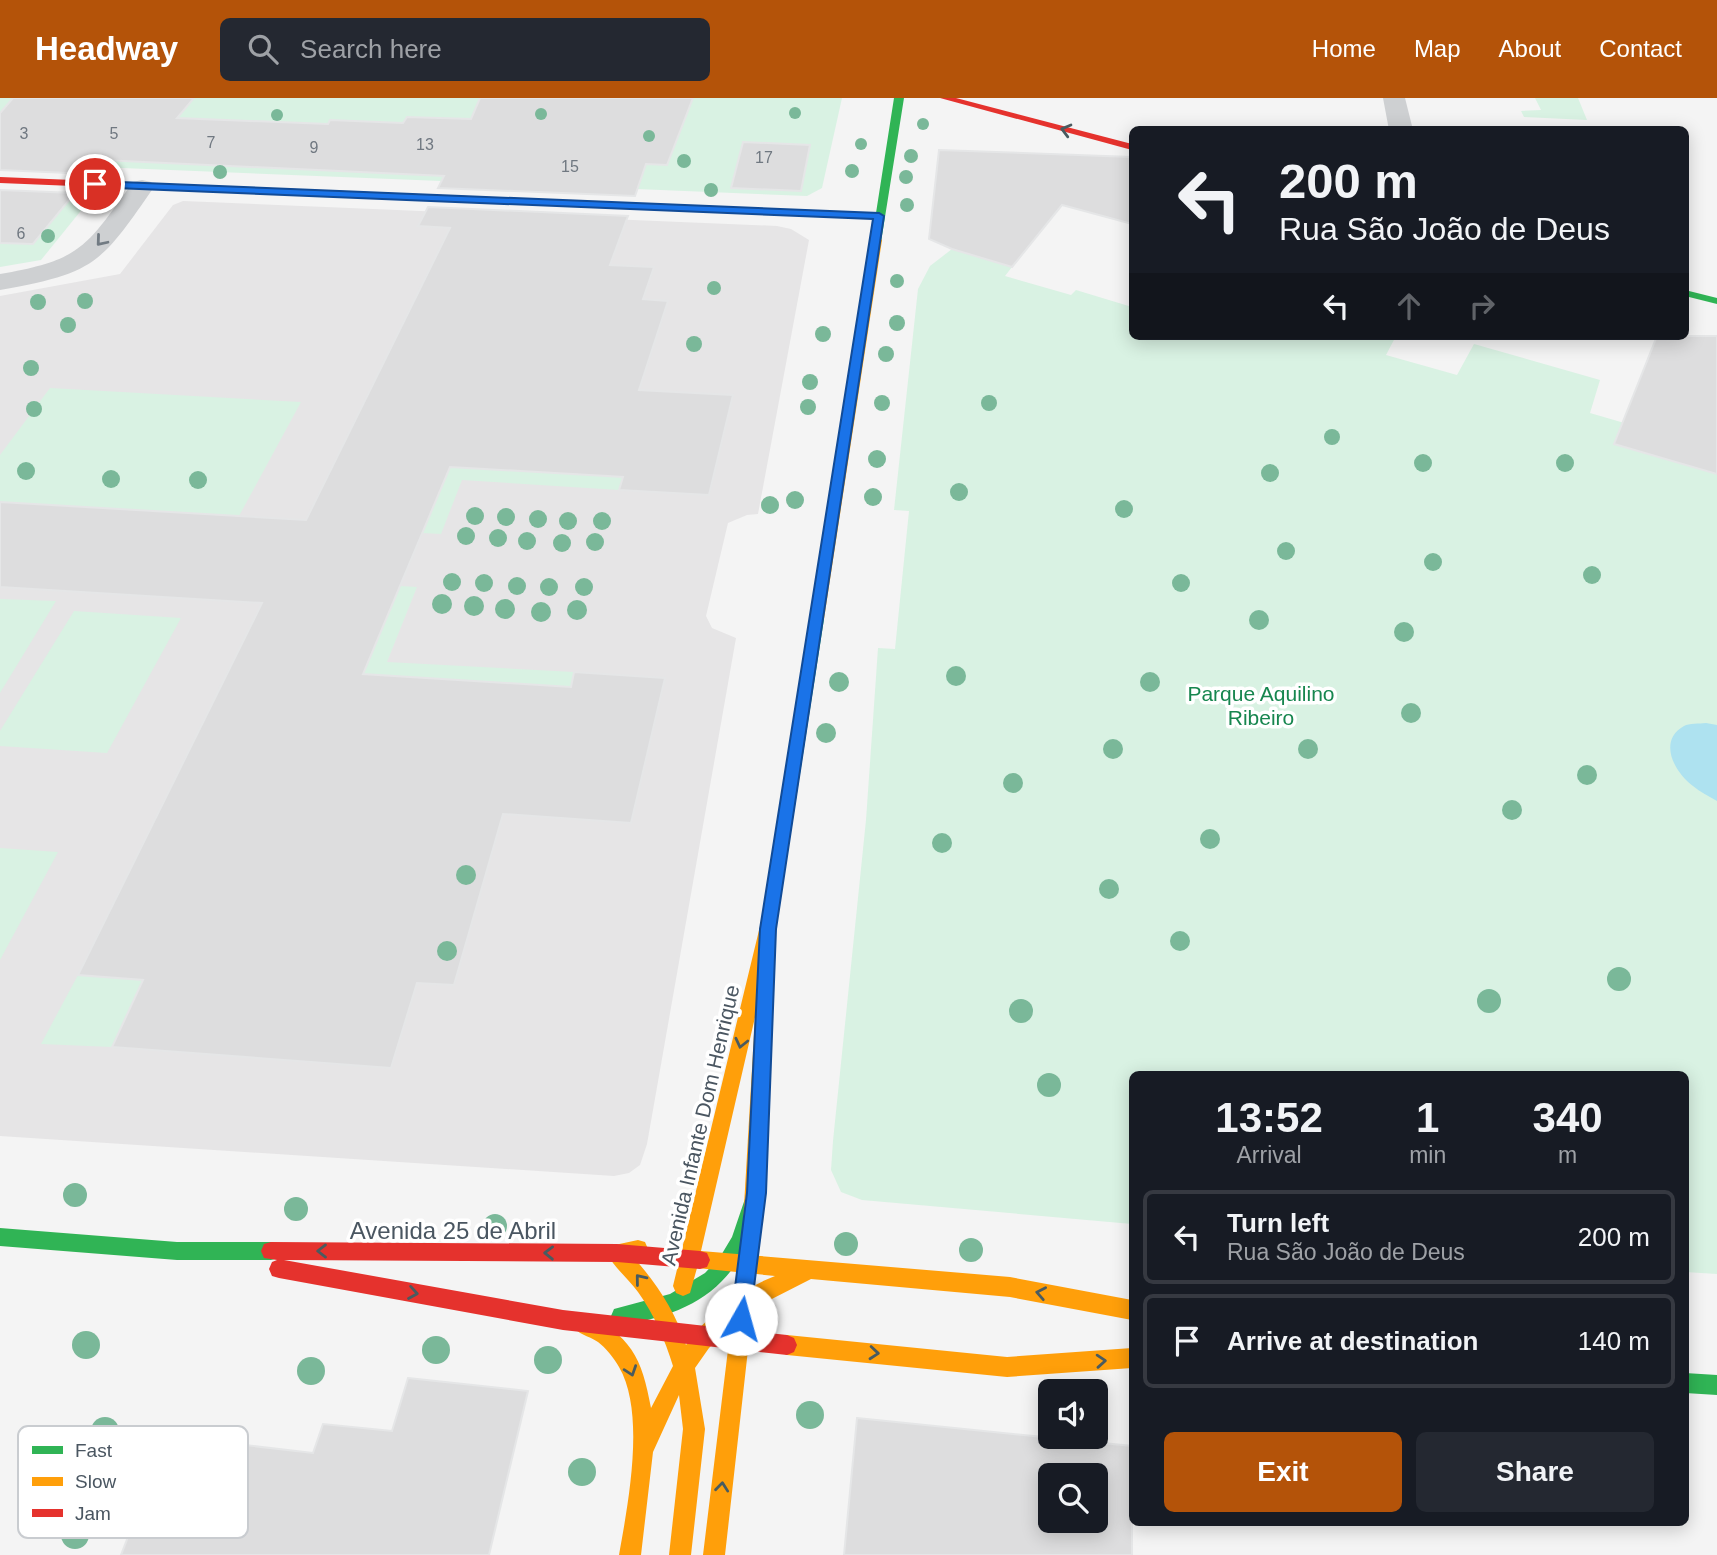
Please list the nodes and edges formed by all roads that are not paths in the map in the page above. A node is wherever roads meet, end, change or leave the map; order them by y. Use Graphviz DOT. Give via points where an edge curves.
graph roads {
  1 [pos="899,98"];
  2 [pos="944,98"];
  3 [pos="1394,98"];
  4 [pos="1400,126"];
  5 [pos="1129,147"];
  6 [pos="0,180"];
  7 [pos="142,187"];
  8 [pos="879,216"];
  9 [pos="0,282"];
  10 [pos="1689,294"];
  11 [pos="1717,301"];
  12 [pos="768,929"];
  13 [pos="708,1183"];
  14 [pos="756,1193"];
  15 [pos="763,1233"];
  16 [pos="0,1237"];
  17 [pos="774,1250"];
  18 [pos="177,1251"];
  19 [pos="617,1253"];
  20 [pos="689,1259"];
  21 [pos="727,1263"];
  22 [pos="815,1270"];
  23 [pos="746,1281"];
  24 [pos="679,1301"];
  25 [pos="658,1308"];
  26 [pos="1129,1309"];
  27 [pos="563,1320"];
  28 [pos="673,1332"];
  29 [pos="704,1335"];
  30 [pos="739,1339"];
  31 [pos="827,1348"];
  32 [pos="774,1359"];
  33 [pos="1129,1359"];
  34 [pos="684,1365"];
  35 [pos="754,1372"];
  36 [pos="1689,1383"];
  37 [pos="1717,1385"];
  38 [pos="732,1397"];
  39 [pos="644,1449"];
  40 [pos="630,1555"];
  41 [pos="680,1555"];
  42 [pos="714,1555"];
  1 -- 8 [label="main road, Avenida Infante Dom Henrique"];
  5 -- 2 [label="main road, one-way"];
  3 -- 4 [label="street"];
  6 -- 7 [label="main road"];
  7 -- 8 [label="main road"];
  7 -- 9 [label="street, one-way" via="83,259 65,268"];
  8 -- 12 [label="main road, Avenida Infante Dom Henrique"];
  10 -- 11 [label="main road"];
  12 -- 13 [label="main road, Avenida Infante Dom Henrique, one-way"];
  12 -- 14 [label="main road, Avenida Infante Dom Henrique"];
  13 -- 19 [label="main road" via="672,1235"];
  13 -- 20 [label="main road, Avenida Infante Dom Henrique"];
  14 -- 15 [label="main road"];
  14 -- 21 [label="main road, Avenida 25 de Abril" via="746,1234"];
  14 -- 23 [label="main road, Avenida Infante Dom Henrique"];
  16 -- 18 [label="main road, Avenida 25 de Abril"];
  17 -- 22 [label="main road"];
  19 -- 18 [label="main road, Avenida 25 de Abril, one-way"];
  18 -- 27 [label="main road, Avenida 25 de Abril, one-way"];
  19 -- 20 [label="main road, Avenida 25 de Abril"];
  25 -- 19 [label="main road, Avenida Infante Dom Henrique, one-way"];
  20 -- 21 [label="main road, Avenida 25 de Abril"];
  20 -- 24 [label="main road, Avenida Infante Dom Henrique"];
  21 -- 23 [label="main road, Avenida 25 de Abril"];
  21 -- 24 [label="main road, Avenida 25 de Abril" via="714,1279"];
  22 -- 23 [label="main road, Avenida 25 de Abril"];
  22 -- 23 [label="main road, Avenida 25 de Abril" via="780,1280"];
  26 -- 22 [label="main road, Avenida 25 de Abril, one-way" via="1010,1287"];
  23 -- 29 [label="main road, Avenida 25 de Abril" via="732,1306"];
  23 -- 30 [label="main road, Avenida Infante Dom Henrique"];
  24 -- 25 [label="main road, Avenida 25 de Abril"];
  24 -- 28 [label="main road, Avenida Infante Dom Henrique"];
  25 -- 27 [label="main road, Avenida 25 de Abril" via="639,1315"];
  25 -- 28 [label="main road, Avenida Infante Dom Henrique"];
  27 -- 28 [label="main road, Avenida 25 de Abril"];
  27 -- 39 [label="main road, Avenida Infante Dom Henrique, one-way" via="600,1328 625,1353 640,1396"];
  28 -- 29 [label="main road, Avenida 25 de Abril"];
  28 -- 34 [label="main road, Avenida Infante Dom Henrique"];
  28 -- 39 [label="main road, Avenida Infante Dom Henrique"];
  29 -- 30 [label="main road, Avenida 25 de Abril"];
  29 -- 34 [label="main road, Avenida 25 de Abril"];
  30 -- 31 [label="main road, Avenida 25 de Abril"];
  30 -- 38 [label="main road, Avenida Infante Dom Henrique"];
  31 -- 32 [label="main road"];
  31 -- 33 [label="main road, Avenida 25 de Abril, one-way" via="1007,1367"];
  34 -- 39 [label="main road, Avenida 25 de Abril"];
  34 -- 41 [label="main road, Avenida Infante Dom Henrique" via="694,1429"];
  35 -- 38 [label="main road"];
  36 -- 37 [label="main road"];
  42 -- 38 [label="main road, Avenida Infante Dom Henrique, one-way"];
  39 -- 40 [label="main road, Avenida Infante Dom Henrique"];
}
